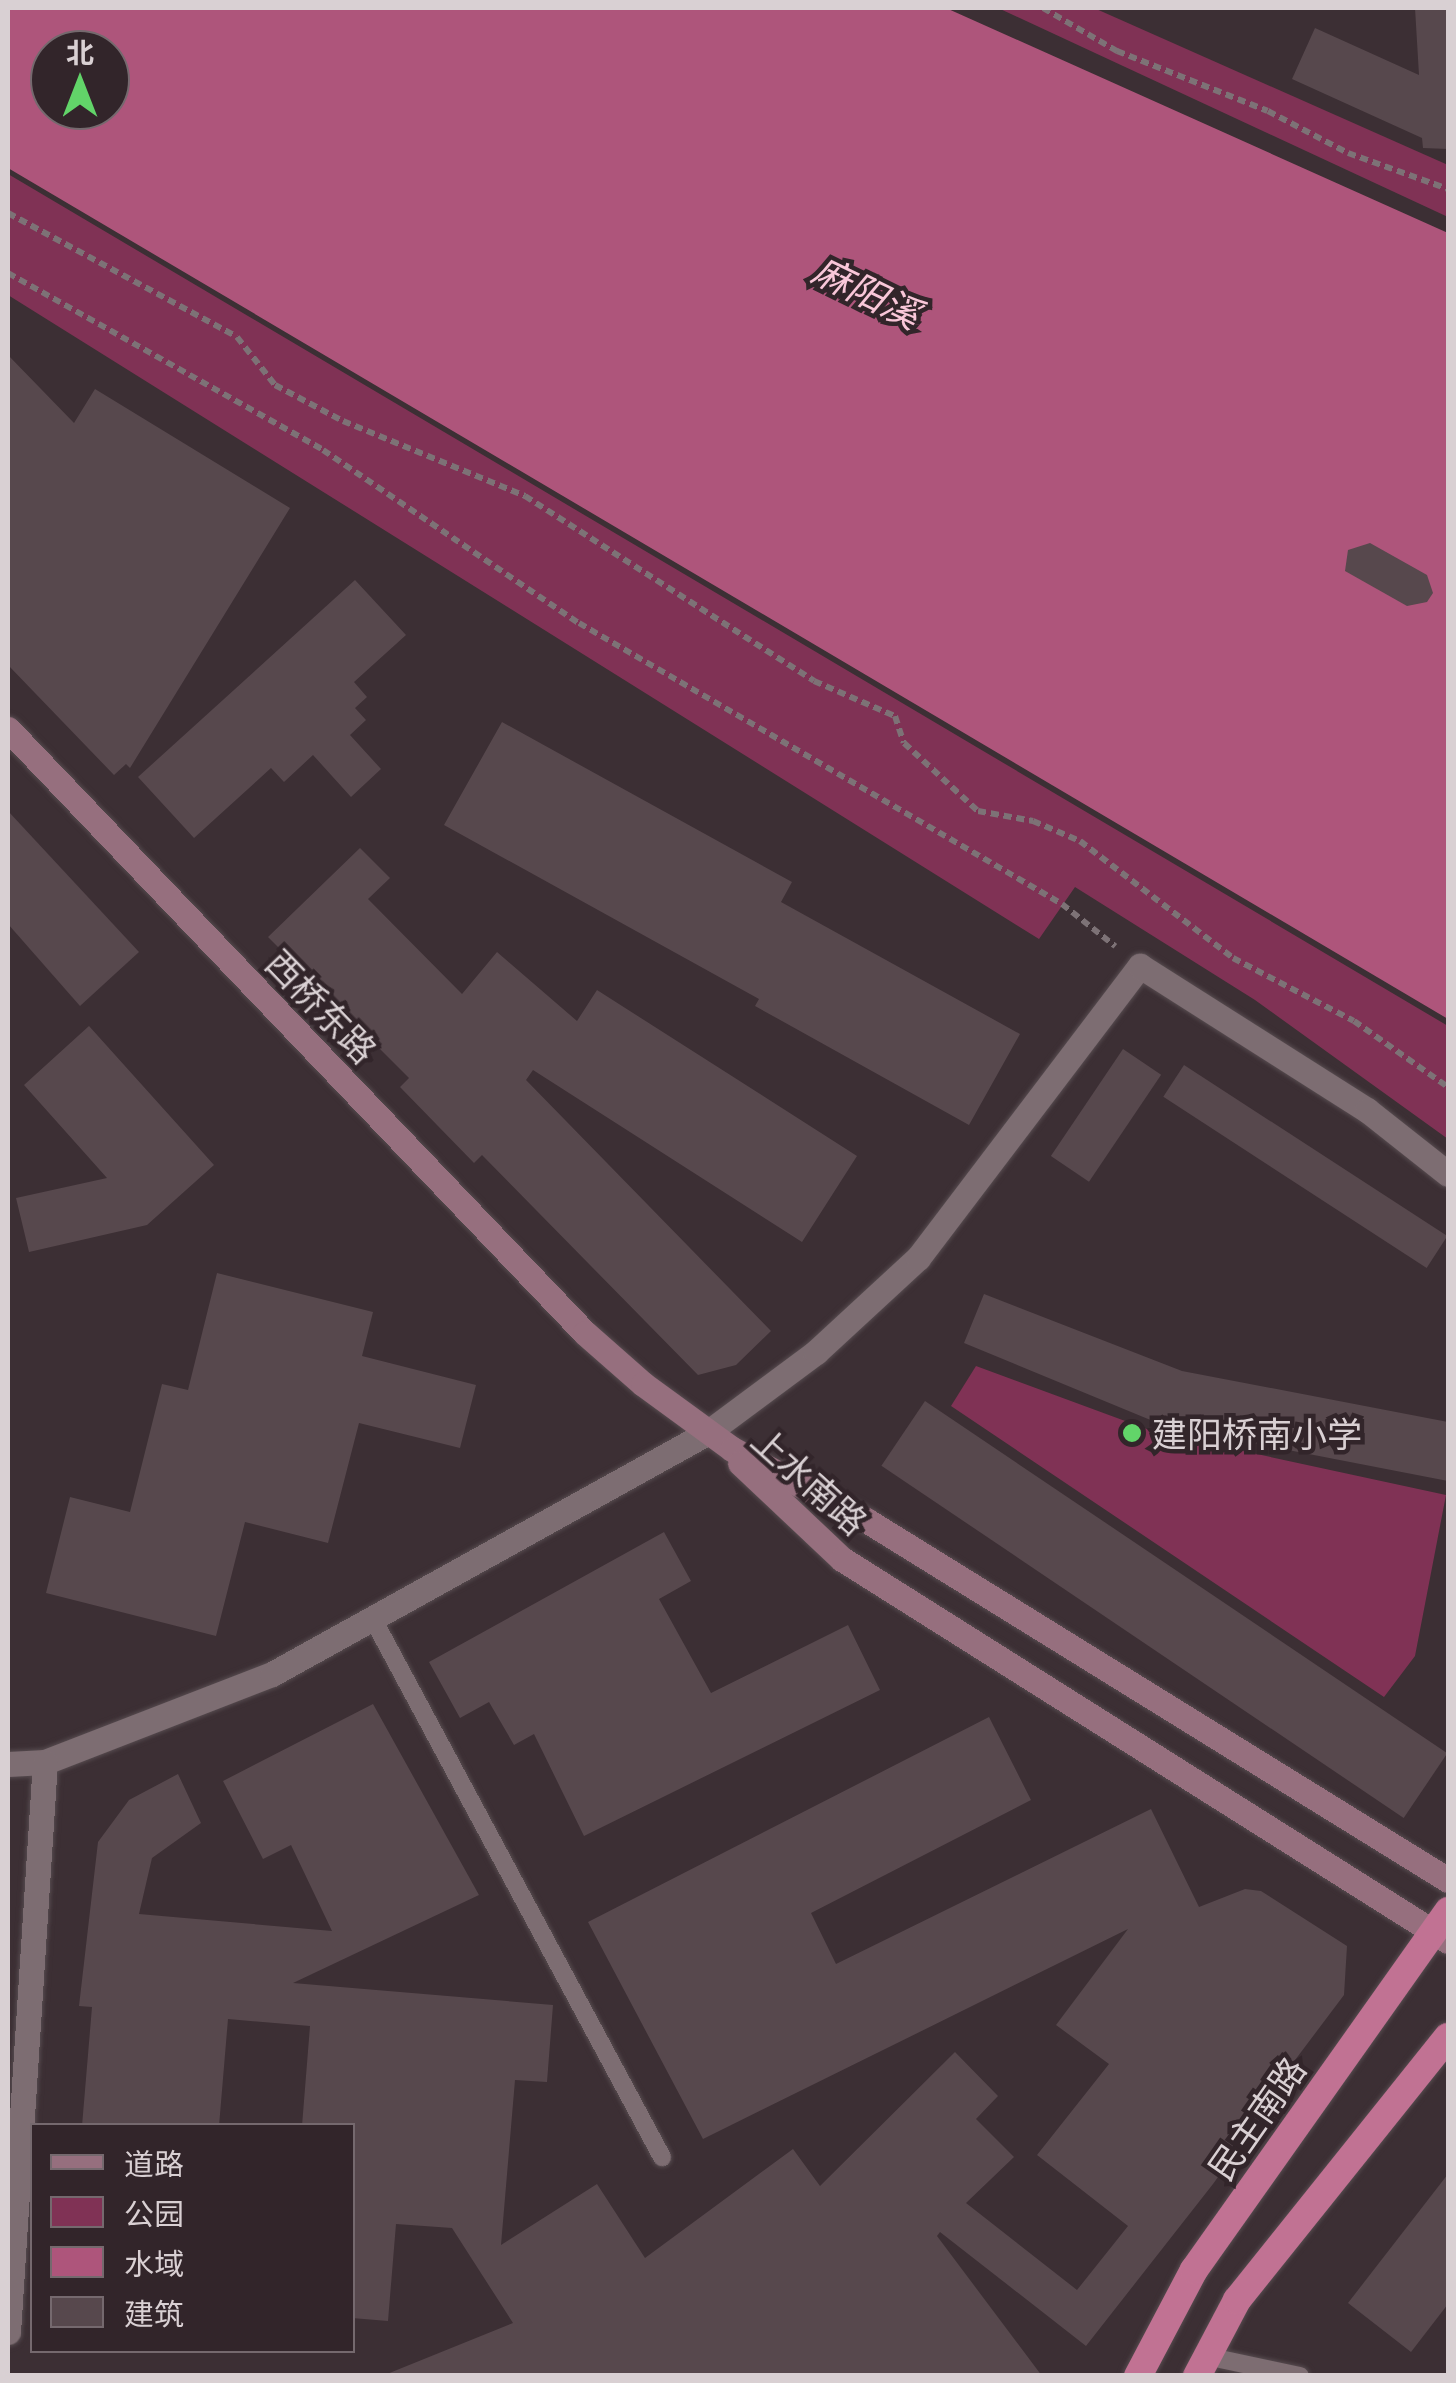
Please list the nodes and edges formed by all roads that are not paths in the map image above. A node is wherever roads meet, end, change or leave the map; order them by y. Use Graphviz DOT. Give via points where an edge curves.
graph roads {
  1 [pos="8,729"];
  2 [pos="1448,1174"];
  3 [pos="707,1433"];
  4 [pos="373,1618"];
  5 [pos="45,1762"];
  6 [pos="8,1764"];
  7 [pos="1448,1880"];
  8 [pos="1443,1928"];
  9 [pos="1448,2037"];
  10 [pos="662,2157"];
  11 [pos="8,2332"];
  12 [pos="1202,2366"];
  13 [pos="1138,2376"];
  14 [pos="1300,2376"];
  1 -- 3 [label="main road, 西桥东路" via="585,1333"];
  2 -- 3 [label="street" via="1367,1110 1140,966 918,1258 816,1352"];
  3 -- 4 [label="street"];
  3 -- 7 [label="main road, 上水南路" via="866,1520"];
  3 -- 8 [label="main road, 上水南路" via="842,1559"];
  4 -- 5 [label="street" via="272,1674"];
  4 -- 10 [label="lane"];
  5 -- 6 [label="street"];
  5 -- 11 [label="street"];
  8 -- 13 [label="highway, 民主南路" via="1194,2270"];
  9 -- 12 [label="highway" via="1237,2300"];
  12 -- 14 [label="lane"];
}
